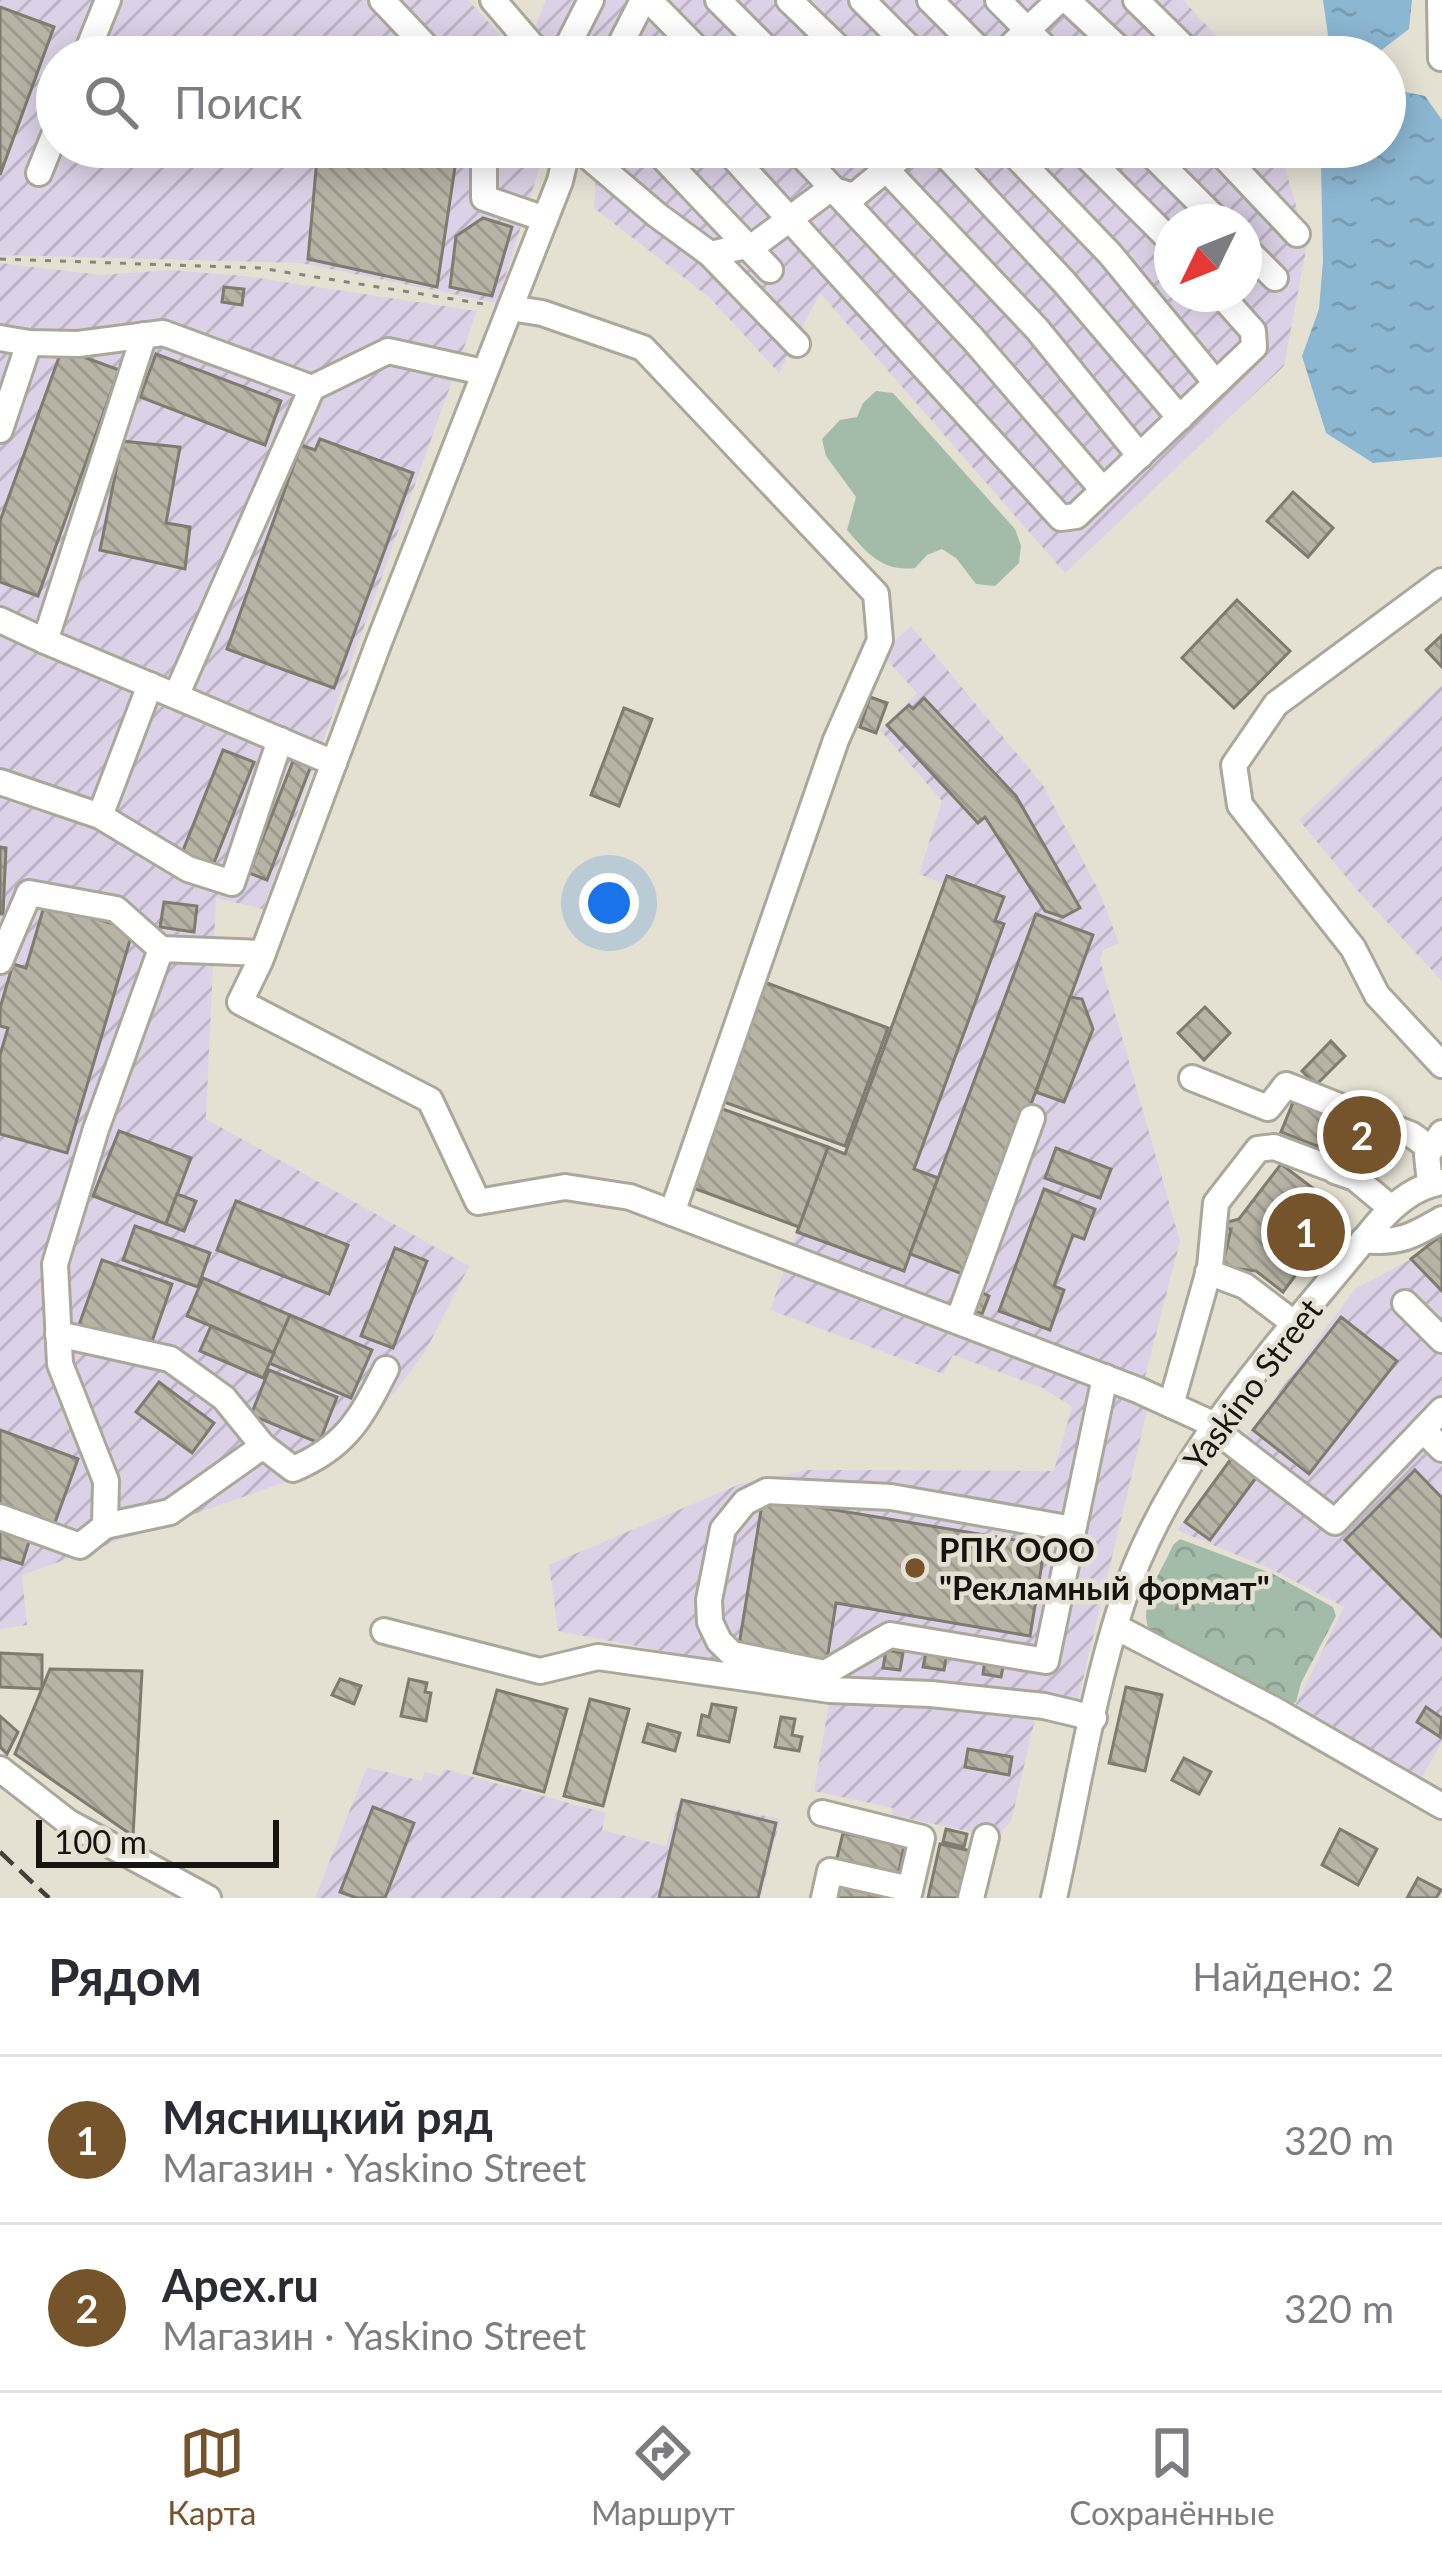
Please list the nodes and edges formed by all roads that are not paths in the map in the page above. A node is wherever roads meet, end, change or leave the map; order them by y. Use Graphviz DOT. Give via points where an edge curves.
graph roads {
  1 [pos="108,0"];
  2 [pos="382,0"];
  3 [pos="493,0"];
  4 [pos="591,0"];
  5 [pos="646,0"];
  6 [pos="718,0"];
  7 [pos="789,0"];
  8 [pos="862,0"];
  9 [pos="929,0"];
  10 [pos="998,0"];
  11 [pos="1063,0"];
  12 [pos="1136,0"];
  13 [pos="1440,0"];
  14 [pos="1026,28"];
  15 [pos="93,36"];
  16 [pos="416,36"];
  17 [pos="524,36"];
  18 [pos="573,36"];
  19 [pos="631,36"];
  20 [pos="683,36"];
  21 [pos="754,36"];
  22 [pos="826,36"];
  23 [pos="898,36"];
  24 [pos="966,36"];
  25 [pos="1019,36"];
  26 [pos="1034,36"];
  27 [pos="1104,36"];
  28 [pos="1173,36"];
  29 [pos="1441,58"];
  30 [pos="41,168"];
  31 [pos="484,168"];
  32 [pos="561,168"];
  33 [pos="602,168"];
  34 [pos="673,168"];
  35 [pos="744,168"];
  36 [pos="815,168"];
  37 [pos="958,168"];
  38 [pos="1027,168"];
  39 [pos="1098,168"];
  40 [pos="1165,168"];
  41 [pos="1235,168"];
  42 [pos="887,169"];
  43 [pos="39,173"];
  44 [pos="838,191"];
  45 [pos="1201,204"];
  46 [pos="792,217"];
  47 [pos="545,219"];
  48 [pos="1154,224"];
  49 [pos="1297,234"];
  50 [pos="747,246"];
  51 [pos="710,254"];
  52 [pos="1262,265"];
  53 [pos="770,270"];
  54 [pos="1275,278"];
  55 [pos="510,308"];
  56 [pos="1236,312"];
  57 [pos="145,335"];
  58 [pos="0,338"];
  59 [pos="29,343"];
  60 [pos="797,344"];
  61 [pos="483,371"];
  62 [pos="1216,383"];
  63 [pos="312,388"];
  64 [pos="1180,418"];
  65 [pos="0,430"];
  66 [pos="1140,455"];
  67 [pos="1103,490"];
  68 [pos="1442,580"];
  69 [pos="0,620"];
  70 [pos="45,641"];
  71 [pos="150,685"];
  72 [pos="176,696"];
  73 [pos="280,740"];
  74 [pos="334,763"];
  75 [pos="0,782"];
  76 [pos="100,816"];
  77 [pos="161,949"];
  78 [pos="263,952"];
  79 [pos="0,961"];
  80 [pos="1442,1065"];
  81 [pos="1192,1078"];
  82 [pos="1032,1118"];
  83 [pos="1437,1141"];
  84 [pos="1436,1183"];
  85 [pos="1391,1208"];
  86 [pos="673,1214"];
  87 [pos="1442,1219"];
  88 [pos="1363,1240"];
  89 [pos="1208,1272"];
  90 [pos="1405,1303"];
  91 [pos="958,1321"];
  92 [pos="1295,1324"];
  93 [pos="58,1334"];
  94 [pos="1442,1340"];
  95 [pos="386,1369"];
  96 [pos="1105,1377"];
  97 [pos="1172,1406"];
  98 [pos="1442,1410"];
  99 [pos="1215,1425"];
  100 [pos="1423,1430"];
  101 [pos="263,1446"];
  102 [pos="1442,1449"];
  103 [pos="0,1517"];
  104 [pos="105,1526"];
  105 [pos="1073,1529"];
  106 [pos="1116,1628"];
  107 [pos="384,1630"];
  108 [pos="1094,1718"];
  109 [pos="0,1769"];
  110 [pos="1442,1806"];
  111 [pos="822,1813"];
  112 [pos="986,1838"];
  113 [pos="909,1893"];
  114 [pos="208,1898"];
  115 [pos="824,1898"];
  116 [pos="971,1898"];
  117 [pos="1054,1898"];
  1 -- 15 [label="street"];
  2 -- 16 [label="street"];
  3 -- 17 [label="street"];
  4 -- 18 [label="street"];
  5 -- 19 [label="street"];
  5 -- 20 [label="street"];
  6 -- 21 [label="street"];
  7 -- 22 [label="street"];
  8 -- 23 [label="street"];
  9 -- 24 [label="street"];
  10 -- 14 [label="street"];
  11 -- 14 [label="street"];
  11 -- 27 [label="street"];
  12 -- 28 [label="street"];
  13 -- 29 [label="street"];
  14 -- 25 [label="street"];
  14 -- 26 [label="street"];
  30 -- 43 [label="street"];
  31 -- 47 [label="street" via="484,198"];
  32 -- 47 [label="street"];
  33 -- 51 [label="street"];
  34 -- 50 [label="street"];
  35 -- 46 [label="street"];
  36 -- 44 [label="street"];
  37 -- 64 [label="street"];
  38 -- 62 [label="street"];
  39 -- 48 [label="street"];
  40 -- 45 [label="street"];
  41 -- 49 [label="street"];
  42 -- 44 [label="street" via="854,196"];
  42 -- 66 [label="street" via="1037,329"];
  44 -- 46 [label="street"];
  44 -- 67 [label="street"];
  46 -- 50 [label="street"];
  46 -- 67 [label="street" via="1061,518 1076,517"];
  47 -- 55 [label="street"];
  50 -- 51 [label="street"];
  50 -- 53 [label="street"];
  51 -- 60 [label="street"];
  52 -- 54 [label="street"];
  55 -- 61 [label="street"];
  55 -- 86 [label="street" via="643,348 876,594 880,640 836,740"];
  56 -- 62 [label="street" via="1253,331 1254,347"];
  57 -- 59 [label="street"];
  57 -- 63 [label="street" via="163,333"];
  57 -- 70 [label="street"];
  58 -- 59 [label="street"];
  59 -- 65 [label="street"];
  61 -- 63 [label="street" via="388,351"];
  61 -- 74 [label="street"];
  62 -- 64 [label="street"];
  63 -- 72 [label="street"];
  64 -- 66 [label="street"];
  66 -- 67 [label="street"];
  68 -- 80 [label="street" via="1276,704 1234,765 1240,805 1353,948 1377,994"];
  69 -- 70 [label="street"];
  70 -- 71 [label="street"];
  71 -- 72 [label="street"];
  71 -- 76 [label="street"];
  72 -- 73 [label="street"];
  73 -- 74 [label="street"];
  73 -- 76 [label="street" via="232,883 188,869"];
  74 -- 78 [label="street"];
  75 -- 76 [label="street"];
  77 -- 78 [label="street"];
  77 -- 79 [label="street" via="116,909 29,893"];
  77 -- 93 [label="street" via="55,1264"];
  78 -- 86 [label="street" via="240,1002 430,1100 478,1202 565,1187 630,1197"];
  81 -- 83 [label="street" via="1268,1108 1286,1085"];
  82 -- 91 [label="street"];
  83 -- 84 [label="street" via="1427,1155"];
  84 -- 85 [label="street, Yaskino Street"];
  85 -- 88 [label="street, Yaskino Street"];
  85 -- 89 [label="street" via="1355,1178 1258,1148 1216,1203"];
  86 -- 91 [label="street"];
  87 -- 88 [label="street" via="1417,1236"];
  88 -- 92 [label="street, Yaskino Street"];
  89 -- 92 [label="street" via="1245,1286"];
  89 -- 97 [label="street"];
  90 -- 94 [label="street"];
  91 -- 96 [label="street"];
  92 -- 99 [label="street, Yaskino Street"];
  93 -- 101 [label="street" via="170,1359 224,1398"];
  93 -- 104 [label="street" via="60,1364 106,1481"];
  95 -- 101 [label="street" via="361,1418 326,1455 292,1469"];
  96 -- 97 [label="street"];
  96 -- 105 [label="street"];
  97 -- 99 [label="street"];
  98 -- 100 [label="street"];
  99 -- 100 [label="street" via="1335,1522"];
  99 -- 106 [label="street, Yaskino Street" via="1144,1550"];
  100 -- 102 [label="street"];
  101 -- 104 [label="street" via="170,1512"];
  103 -- 104 [label="street" via="80,1546"];
  105 -- 105 [label="street" via="1046,1661 890,1635 826,1673 732,1654 710,1622 723,1529 767,1490 891,1497"];
  106 -- 108 [label="street, Yaskino Street"];
  106 -- 110 [label="street"];
  107 -- 108 [label="street" via="540,1671 598,1657"];
  108 -- 117 [label="street, Yaskino Street"];
  109 -- 114 [label="street" via="68,1822"];
  111 -- 113 [label="street" via="922,1838"];
  112 -- 116 [label="street"];
  113 -- 115 [label="street" via="830,1871"];
}
